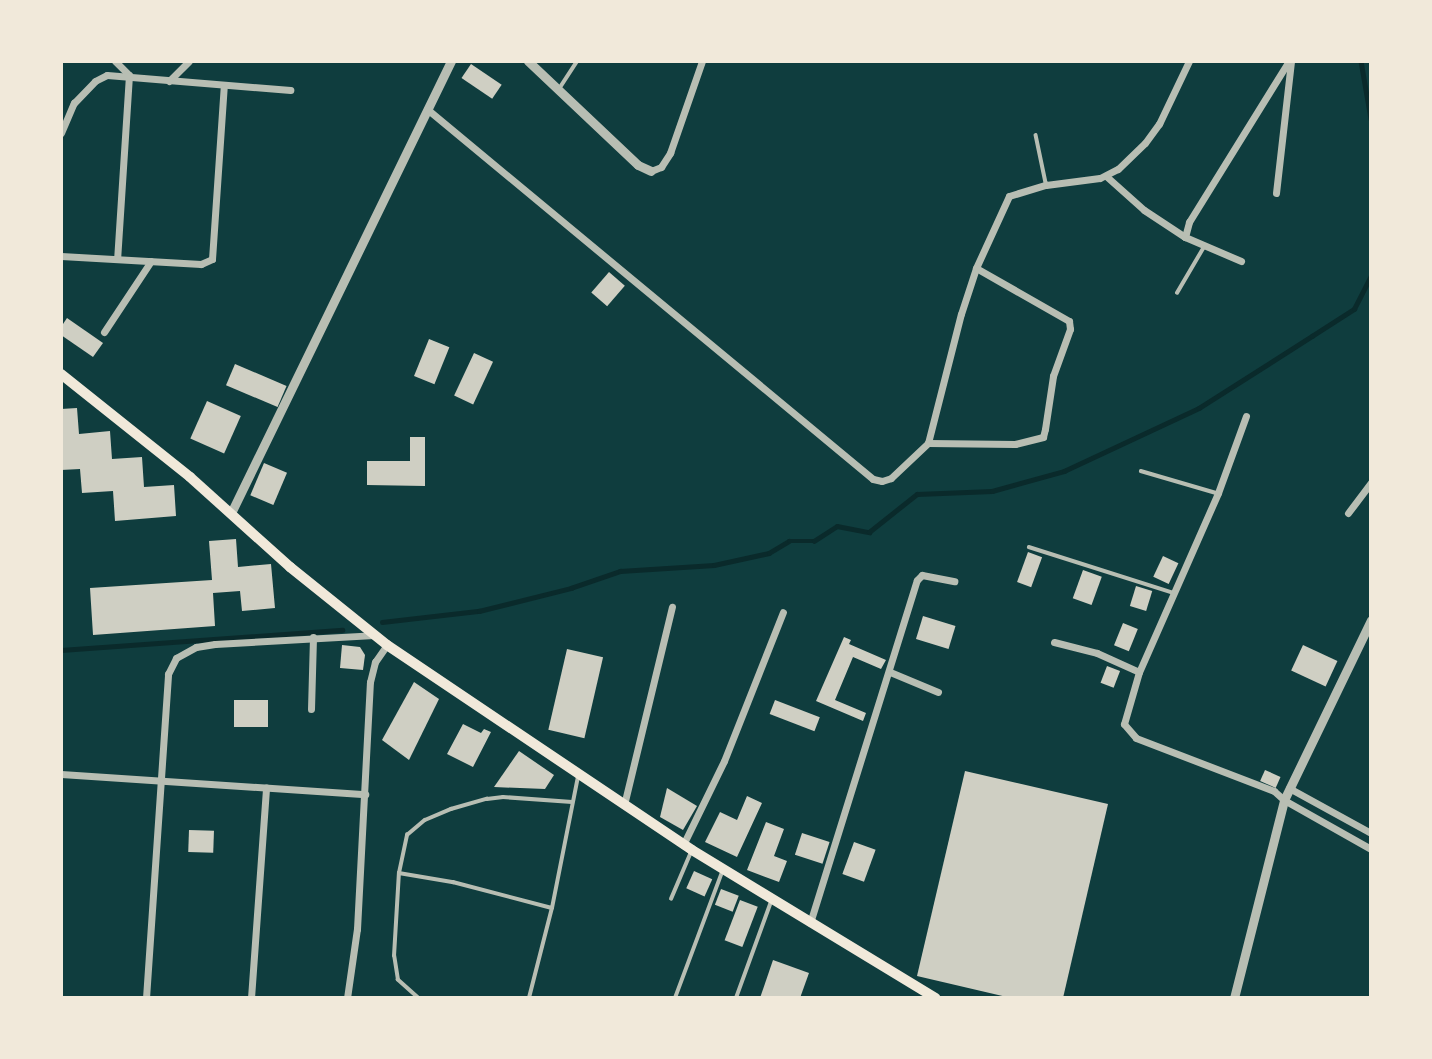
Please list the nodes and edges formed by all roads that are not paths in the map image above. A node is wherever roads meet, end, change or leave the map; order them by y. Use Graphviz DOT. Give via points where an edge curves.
graph roads {
  1 [pos="115,61"];
  2 [pos="189,61"];
  3 [pos="451,61"];
  4 [pos="528,61"];
  5 [pos="577,61"];
  6 [pos="702,61"];
  7 [pos="1189,61"];
  8 [pos="1290,61"];
  9 [pos="129,75"];
  10 [pos="169,81"];
  11 [pos="223,85"];
  12 [pos="290,90"];
  13 [pos="558,90"];
  14 [pos="427,109"];
  15 [pos="61,133"];
  16 [pos="1036,135"];
  17 [pos="651,171"];
  18 [pos="1106,176"];
  19 [pos="1046,185"];
  20 [pos="1276,192"];
  21 [pos="1185,237"];
  22 [pos="1204,247"];
  23 [pos="61,256"];
  24 [pos="117,259"];
  25 [pos="151,261"];
  26 [pos="1241,261"];
  27 [pos="976,268"];
  28 [pos="1177,293"];
  29 [pos="104,332"];
  30 [pos="61,374"];
  31 [pos="1246,416"];
  32 [pos="929,443"];
  33 [pos="1141,471"];
  34 [pos="1371,482"];
  35 [pos="1219,493"];
  36 [pos="231,513"];
  37 [pos="1348,513"];
  38 [pos="1030,547"];
  39 [pos="954,581"];
  40 [pos="1174,593"];
  41 [pos="672,607"];
  42 [pos="783,612"];
  43 [pos="1371,620"];
  44 [pos="374,635"];
  45 [pos="313,637"];
  46 [pos="1054,642"];
  47 [pos="387,645"];
  48 [pos="1139,671"];
  49 [pos="890,672"];
  50 [pos="938,692"];
  51 [pos="311,709"];
  52 [pos="61,774"];
  53 [pos="579,775"];
  54 [pos="162,781"];
  55 [pos="266,788"];
  56 [pos="1289,788"];
  57 [pos="365,794"];
  58 [pos="1284,800"];
  59 [pos="572,802"];
  60 [pos="624,805"];
  61 [pos="1371,833"];
  62 [pos="687,847"];
  63 [pos="1371,849"];
  64 [pos="723,870"];
  65 [pos="400,873"];
  66 [pos="671,899"];
  67 [pos="771,900"];
  68 [pos="552,908"];
  69 [pos="810,923"];
  70 [pos="146,998"];
  71 [pos="251,998"];
  72 [pos="347,998"];
  73 [pos="418,998"];
  74 [pos="528,998"];
  75 [pos="675,998"];
  76 [pos="736,998"];
  77 [pos="935,998"];
  78 [pos="1234,998"];
  1 -- 9 [label="street"];
  2 -- 10 [label="street"];
  3 -- 14 [label="street"];
  4 -- 13 [label="street"];
  5 -- 13 [label="lane"];
  6 -- 17 [label="street" via="670,153 661,167"];
  7 -- 18 [label="street" via="1153,134"];
  8 -- 20 [label="street"];
  8 -- 21 [label="street" via="1189,222"];
  9 -- 10 [label="street"];
  9 -- 15 [label="street" via="107,75 95,81 74,103"];
  9 -- 24 [label="street"];
  10 -- 11 [label="street"];
  11 -- 12 [label="street"];
  11 -- 25 [label="street" via="214,256 205,264"];
  13 -- 17 [label="street" via="638,165"];
  14 -- 32 [label="street" via="873,479 891,478"];
  14 -- 36 [label="street"];
  16 -- 19 [label="lane"];
  18 -- 19 [label="street"];
  18 -- 21 [label="street" via="1144,210"];
  19 -- 27 [label="street" via="1009,196"];
  21 -- 22 [label="street"];
  22 -- 26 [label="street"];
  22 -- 28 [label="lane"];
  23 -- 24 [label="street"];
  24 -- 25 [label="street"];
  25 -- 29 [label="street"];
  27 -- 32 [label="street"];
  27 -- 32 [label="street" via="1069,321 1053,376 1043,437 1015,444"];
  30 -- 36 [label="main road"];
  31 -- 35 [label="street"];
  33 -- 35 [label="lane"];
  34 -- 37 [label="street"];
  35 -- 40 [label="street"];
  36 -- 44 [label="main road"];
  38 -- 40 [label="lane"];
  39 -- 49 [label="street" via="920,576"];
  40 -- 48 [label="street"];
  41 -- 60 [label="street"];
  42 -- 62 [label="street"];
  43 -- 56 [label="street"];
  44 -- 45 [label="street"];
  44 -- 47 [label="main road"];
  45 -- 51 [label="street"];
  45 -- 54 [label="street" via="196,647 176,658 168,674"];
  46 -- 48 [label="street"];
  47 -- 53 [label="main road"];
  47 -- 57 [label="street" via="375,662 370,682"];
  48 -- 58 [label="street" via="1124,720 1136,738 1263,786"];
  49 -- 50 [label="street"];
  49 -- 69 [label="street"];
  52 -- 54 [label="street"];
  53 -- 59 [label="lane"];
  53 -- 60 [label="main road"];
  54 -- 55 [label="street"];
  54 -- 70 [label="street"];
  55 -- 57 [label="street"];
  55 -- 71 [label="street"];
  56 -- 58 [label="street"];
  56 -- 61 [label="street"];
  57 -- 72 [label="street" via="357,929"];
  58 -- 63 [label="street"];
  58 -- 78 [label="street"];
  59 -- 65 [label="lane" via="503,797 451,809 425,820 407,835"];
  59 -- 68 [label="lane"];
  60 -- 62 [label="main road"];
  62 -- 64 [label="main road"];
  62 -- 66 [label="lane"];
  64 -- 67 [label="main road"];
  64 -- 75 [label="lane"];
  65 -- 68 [label="lane"];
  65 -- 73 [label="lane" via="395,970 405,989"];
  67 -- 69 [label="main road"];
  67 -- 76 [label="lane"];
  68 -- 74 [label="lane"];
  69 -- 77 [label="main road"];
}
